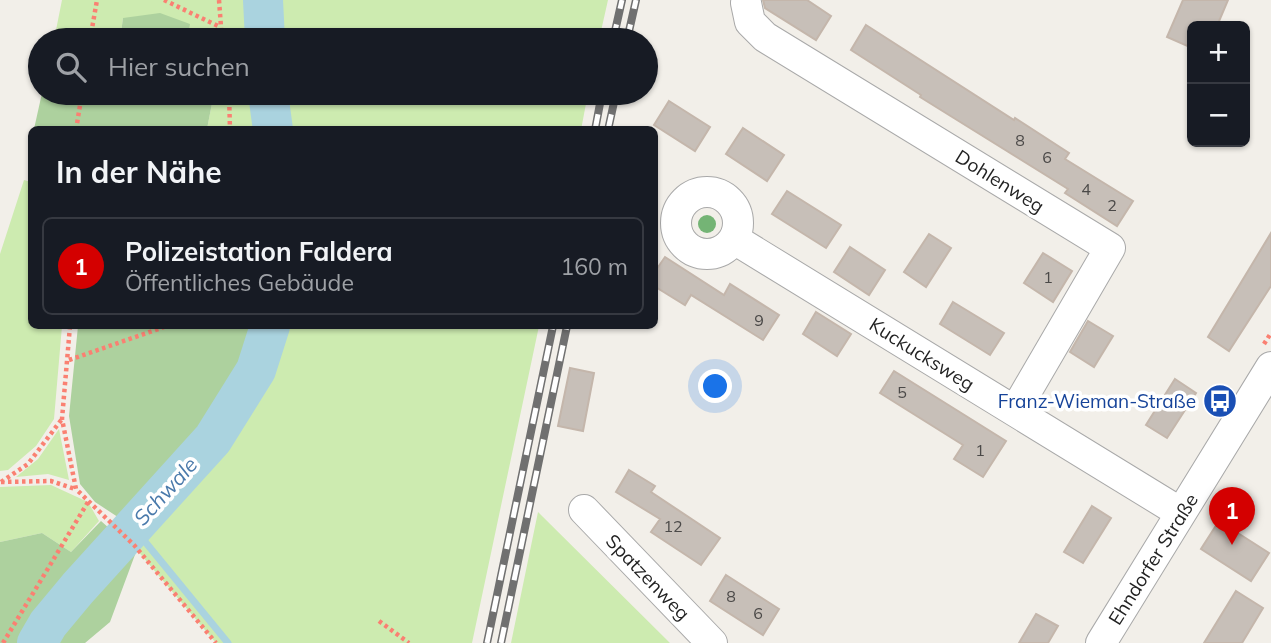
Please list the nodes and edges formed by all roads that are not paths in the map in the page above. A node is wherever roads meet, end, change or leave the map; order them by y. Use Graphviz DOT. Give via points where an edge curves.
graph roads {
  1 [pos="746,3"];
  2 [pos="734,239"];
  3 [pos="1271,367"];
  4 [pos="1015,411"];
  5 [pos="584,510"];
  6 [pos="1181,513"];
  7 [pos="712,643"];
  8 [pos="1101,643"];
  1 -- 4 [label="street, Dohlenweg" via="750,22 765,37 1110,248"];
  2 -- 4 [label="street, Kuckucksweg"];
  3 -- 6 [label="street, Ehndorfer Straße"];
  4 -- 6 [label="street, Kuckucksweg"];
  5 -- 7 [label="street, Spatzenweg"];
  6 -- 8 [label="street, Ehndorfer Straße"];
}
